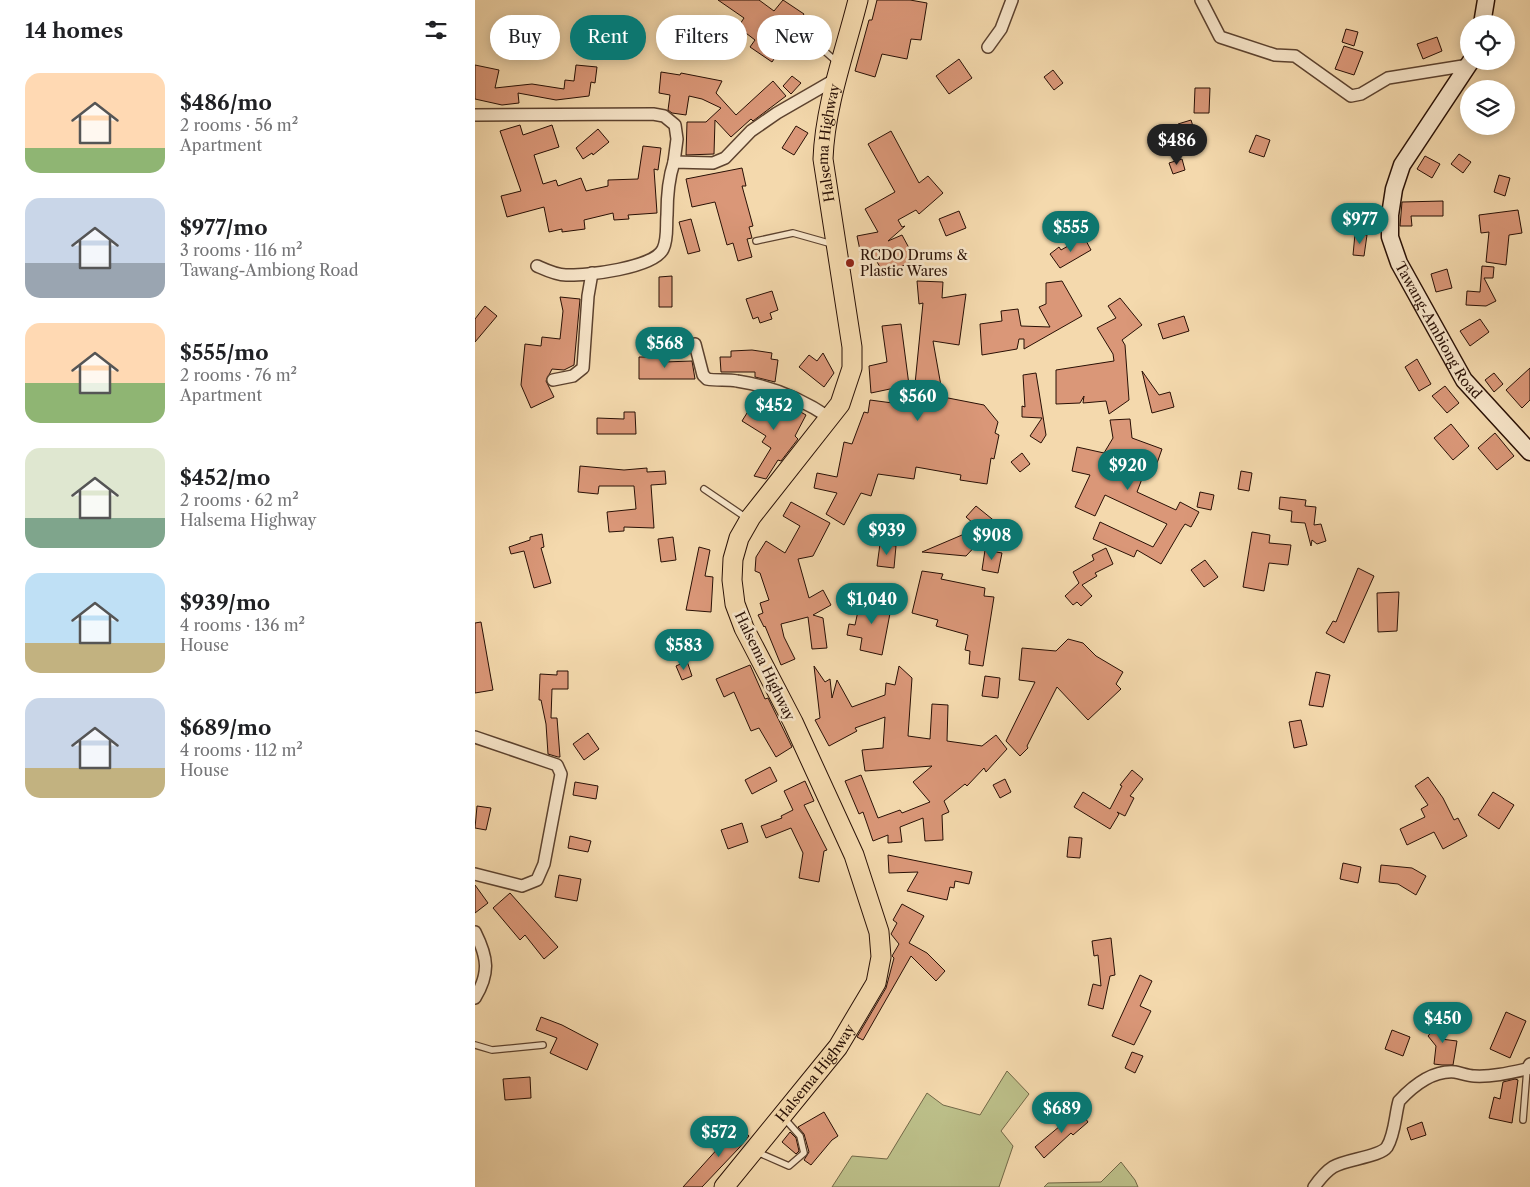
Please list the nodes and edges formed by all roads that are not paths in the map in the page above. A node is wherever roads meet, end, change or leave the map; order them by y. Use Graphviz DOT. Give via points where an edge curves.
graph roads {
  1 [pos="858,0"];
  2 [pos="1012,0"];
  3 [pos="1201,0"];
  4 [pos="1486,0"];
  5 [pos="1484,15"];
  6 [pos="988,47"];
  7 [pos="828,60"];
  8 [pos="1460,65"];
  9 [pos="1465,70"];
  10 [pos="838,72"];
  11 [pos="475,115"];
  12 [pos="674,162"];
  13 [pos="756,241"];
  14 [pos="836,245"];
  15 [pos="537,266"];
  16 [pos="592,273"];
  17 [pos="695,344"];
  18 [pos="553,380"];
  19 [pos="830,418"];
  20 [pos="1530,452"];
  21 [pos="704,489"];
  22 [pos="749,520"];
  23 [pos="475,737"];
  24 [pos="475,874"];
  25 [pos="475,932"];
  26 [pos="475,998"];
  27 [pos="475,1045"];
  28 [pos="543,1045"];
  29 [pos="1529,1066"];
  30 [pos="782,1116"];
  31 [pos="1523,1120"];
  32 [pos="753,1150"];
  33 [pos="724,1187"];
  34 [pos="1314,1187"];
  1 -- 10 [label="highway, Halsema Highway"];
  2 -- 6 [label="street" via="1001,29"];
  3 -- 8 [label="street" via="1220,37 1275,55 1295,56 1351,96 1361,94 1388,78"];
  4 -- 5 [label="main road"];
  7 -- 10 [label="lane"];
  9 -- 20 [label="main road, Tawang-Ambiong Road" via="1402,165 1393,189 1390,237 1399,263 1464,380"];
  10 -- 12 [label="street" via="751,131 725,158 713,163"];
  10 -- 14 [label="highway, Halsema Highway" via="823,143"];
  11 -- 12 [label="street" via="664,116 675,125"];
  12 -- 16 [label="street" via="669,180 662,251 646,263"];
  13 -- 14 [label="lane" via="793,233"];
  14 -- 19 [label="highway, Halsema Highway" via="852,347 851,368 840,404"];
  15 -- 16 [label="street" via="565,275"];
  16 -- 18 [label="street" via="583,368 573,376"];
  17 -- 19 [label="street" via="703,376 707,379 734,380 764,387 811,405"];
  19 -- 22 [label="highway, Halsema Highway"];
  21 -- 22 [label="lane"];
  22 -- 30 [label="highway, Halsema Highway" via="733,559 735,604 854,855 879,932 881,957 876,982 838,1047"];
  23 -- 24 [label="street" via="557,764 561,774 544,864 537,880 523,886"];
  25 -- 26 [label="street" via="487,968 484,984"];
  27 -- 28 [label="lane" via="492,1050"];
  29 -- 31 [label="lane"];
  29 -- 34 [label="street" via="1497,1075 1473,1076 1454,1072 1429,1077 1399,1101 1386,1148 1380,1153 1333,1167"];
  30 -- 32 [label="highway, Halsema Highway"];
  30 -- 32 [label="lane" via="800,1136 804,1153 789,1166"];
  32 -- 33 [label="highway, Halsema Highway"];
}
